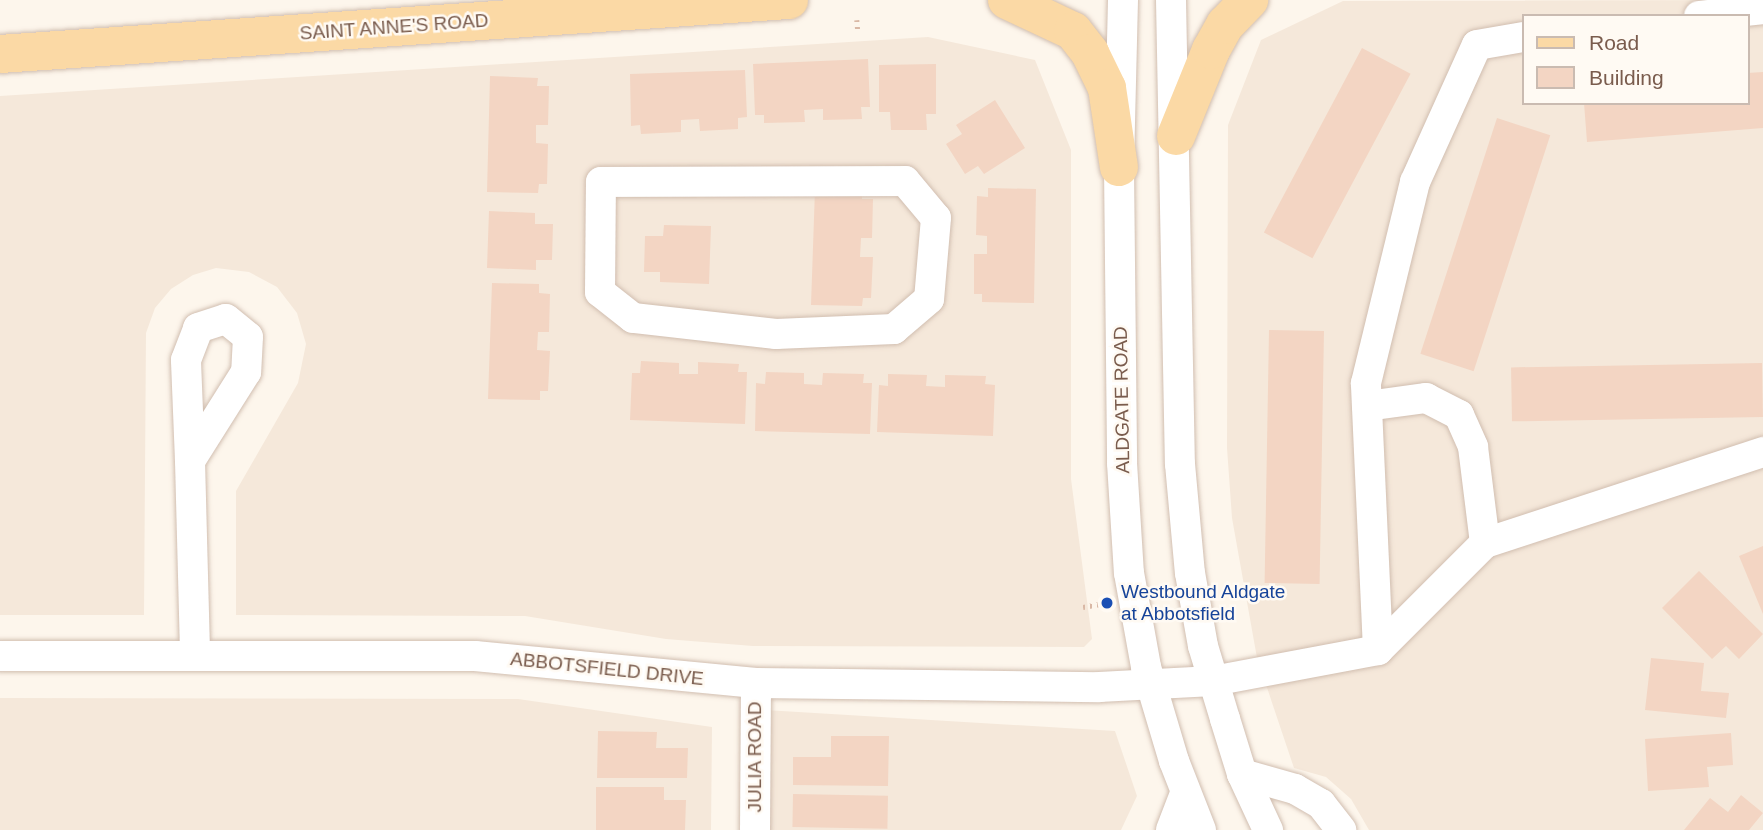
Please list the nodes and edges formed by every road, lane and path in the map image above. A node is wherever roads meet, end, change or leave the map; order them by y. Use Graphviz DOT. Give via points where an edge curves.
graph roads {
  1 [pos="789,0"];
  2 [pos="1007,0"];
  3 [pos="1123,0"];
  4 [pos="1171,0"];
  5 [pos="1249,0"];
  6 [pos="1763,9"];
  7 [pos="1717,14"];
  8 [pos="857,20"];
  9 [pos="858,32"];
  10 [pos="1522,37"];
  11 [pos="0,54"];
  12 [pos="1176,136"];
  13 [pos="1119,167"];
  14 [pos="601,182"];
  15 [pos="1367,405"];
  16 [pos="1763,452"];
  17 [pos="190,461"];
  18 [pos="1485,543"];
  19 [pos="1107,603"];
  20 [pos="1083,607"];
  21 [pos="1378,650"];
  22 [pos="195,655"];
  23 [pos="0,656"];
  24 [pos="1213,681"];
  25 [pos="755,684"];
  26 [pos="1152,686"];
  27 [pos="1242,774"];
  28 [pos="1185,793"];
  29 [pos="755,830"];
  30 [pos="1171,830"];
  31 [pos="1201,830"];
  32 [pos="1268,830"];
  33 [pos="1340,830"];
  1 -- 11 [label="main road, SAINT ANNE'S ROAD"];
  2 -- 13 [label="main road" via="1073,31 1090,53 1107,88"];
  3 -- 13 [label="street, ALDGATE ROAD"];
  4 -- 12 [label="street"];
  5 -- 12 [label="main road" via="1225,25 1211,50"];
  6 -- 7 [label="street"];
  8 -- 9 [label="path"];
  10 -- 15 [label="street" via="1477,45 1415,181 1366,383"];
  12 -- 24 [label="street" via="1180,464 1190,573"];
  13 -- 26 [label="street, ALDGATE ROAD" via="1129,573"];
  14 -- 14 [label="street" via="600,292 633,318 776,334 894,329 929,299 936,218 905,181"];
  15 -- 18 [label="street" via="1426,398 1459,415 1473,447"];
  15 -- 21 [label="street"];
  16 -- 18 [label="street"];
  17 -- 22 [label="street"];
  18 -- 21 [label="street"];
  19 -- 20 [label="path"];
  21 -- 24 [label="street, ABBOTSFIELD DRIVE"];
  22 -- 23 [label="street, ABBOTSFIELD DRIVE"];
  22 -- 25 [label="street, ABBOTSFIELD DRIVE" via="509,658"];
  24 -- 26 [label="street, ABBOTSFIELD DRIVE"];
  24 -- 27 [label="street"];
  25 -- 26 [label="street, ABBOTSFIELD DRIVE"];
  25 -- 29 [label="street, JULIA ROAD"];
  26 -- 28 [label="street, ALDGATE ROAD"];
  27 -- 32 [label="street"];
  27 -- 33 [label="street" via="1295,789 1321,804"];
  28 -- 30 [label="street"];
  28 -- 31 [label="street, ALDGATE ROAD"];
}
